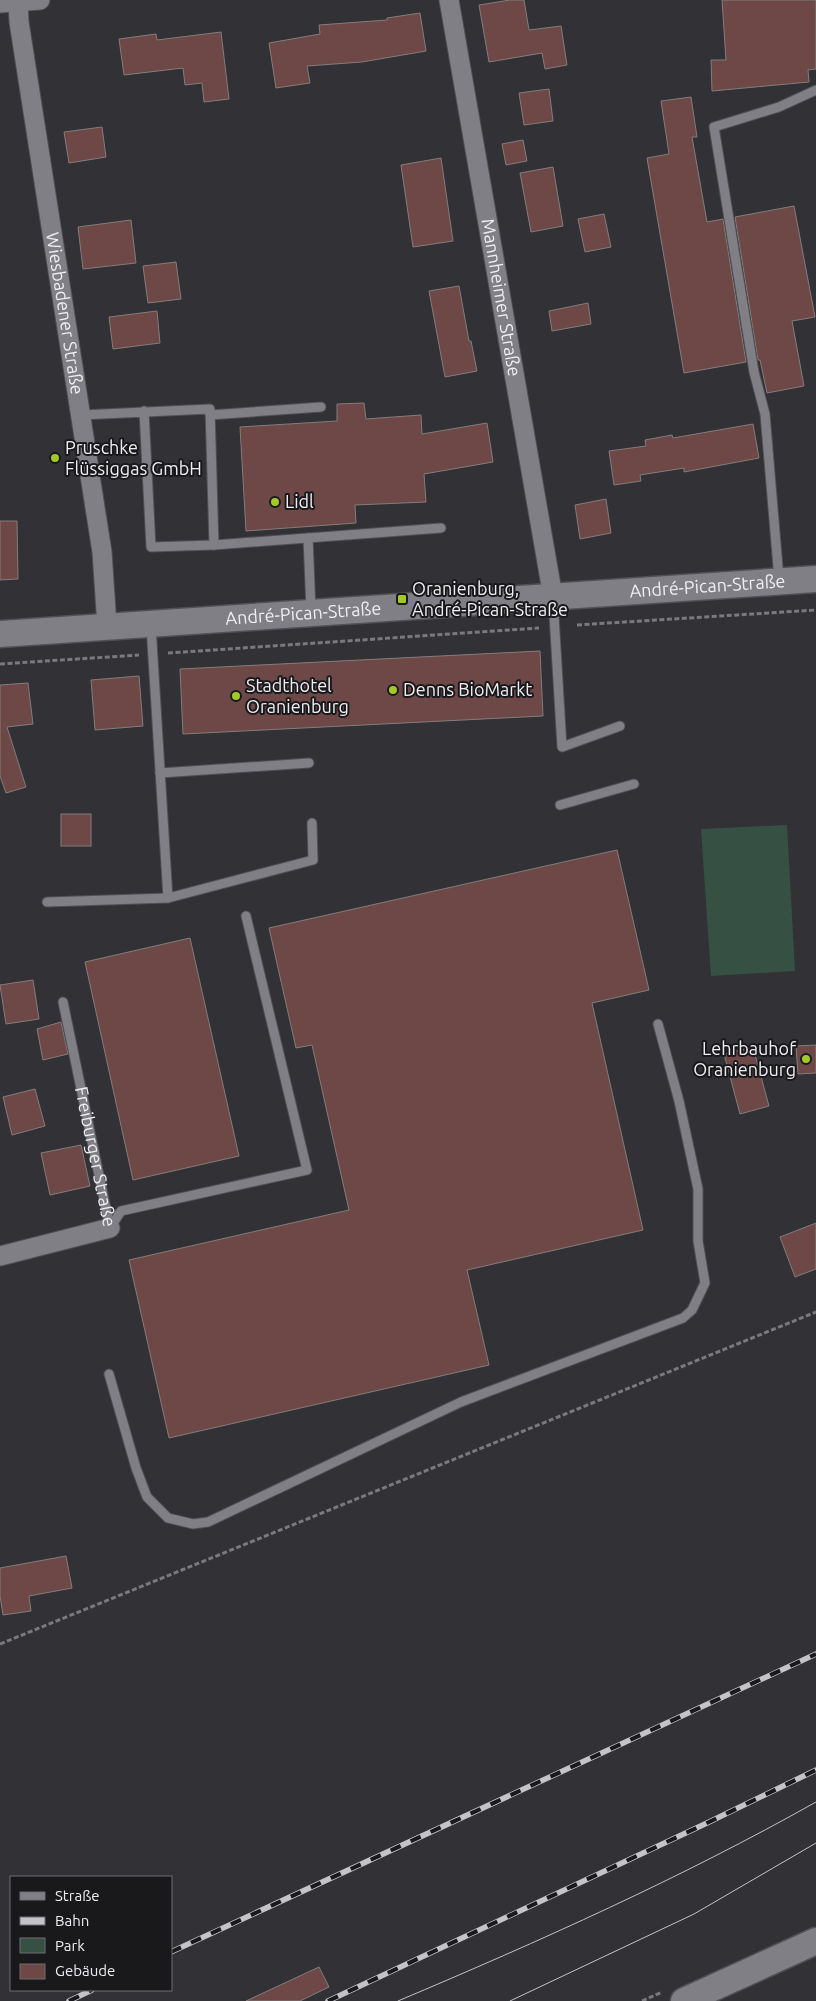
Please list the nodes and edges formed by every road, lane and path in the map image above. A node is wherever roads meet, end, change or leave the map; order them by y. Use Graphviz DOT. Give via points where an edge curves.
graph roads {
  1 [pos="40,0"];
  2 [pos="449,0"];
  3 [pos="9,2"];
  4 [pos="816,90"];
  5 [pos="321,407"];
  6 [pos="144,411"];
  7 [pos="82,415"];
  8 [pos="210,415"];
  9 [pos="442,528"];
  10 [pos="308,538"];
  11 [pos="214,545"];
  12 [pos="816,579"];
  13 [pos="780,582"];
  14 [pos="553,597"];
  15 [pos="816,610"];
  16 [pos="311,613"];
  17 [pos="151,623"];
  18 [pos="577,625"];
  19 [pos="107,626"];
  20 [pos="539,628"];
  21 [pos="0,634"];
  22 [pos="152,654"];
  23 [pos="0,664"];
  24 [pos="620,726"];
  25 [pos="309,763"];
  26 [pos="160,773"];
  27 [pos="634,784"];
  28 [pos="560,805"];
  29 [pos="312,823"];
  30 [pos="168,898"];
  31 [pos="47,902"];
  32 [pos="246,916"];
  33 [pos="63,1002"];
  34 [pos="658,1024"];
  35 [pos="110,1228"];
  36 [pos="0,1256"];
  37 [pos="816,1312"];
  38 [pos="109,1374"];
  39 [pos="0,1644"];
  40 [pos="816,1941"];
  41 [pos="715,1995"];
  42 [pos="684,2001"];
  1 -- 3 [label="street"];
  2 -- 14 [label="street, Mannheimer Straße"];
  3 -- 7 [label="street, Wiesbadener Straße" via="22,41"];
  4 -- 13 [label="lane" via="779,107 714,127 754,372 765,414"];
  5 -- 8 [label="lane"];
  6 -- 7 [label="lane"];
  6 -- 8 [label="lane" via="210,409"];
  6 -- 11 [label="lane" via="151,547"];
  7 -- 19 [label="street, Wiesbadener Straße" via="102,552"];
  8 -- 11 [label="lane"];
  9 -- 10 [label="lane"];
  10 -- 11 [label="lane"];
  10 -- 16 [label="lane"];
  12 -- 13 [label="street, André-Pican-Straße"];
  13 -- 14 [label="street, André-Pican-Straße"];
  14 -- 16 [label="street, André-Pican-Straße"];
  14 -- 24 [label="lane" via="562,747"];
  15 -- 18 [label="path"];
  16 -- 17 [label="street, André-Pican-Straße"];
  17 -- 19 [label="street, André-Pican-Straße"];
  17 -- 22 [label="lane"];
  19 -- 21 [label="street, André-Pican-Straße"];
  20 -- 22 [label="path"];
  22 -- 23 [label="path"];
  22 -- 26 [label="lane"];
  25 -- 26 [label="lane"];
  26 -- 30 [label="lane"];
  27 -- 28 [label="lane"];
  29 -- 30 [label="lane" via="313,860"];
  30 -- 31 [label="lane"];
  32 -- 35 [label="lane" via="307,1170 121,1211"];
  33 -- 35 [label="lane, Freiburger Straße"];
  34 -- 38 [label="lane" via="698,1189 698,1241 705,1282 692,1310 683,1318 461,1402 208,1522 193,1524 168,1518 147,1497"];
  35 -- 36 [label="street, Freiburger Straße"];
  37 -- 39 [label="path"];
  40 -- 41 [label="street"];
  41 -- 42 [label="street"];
}
